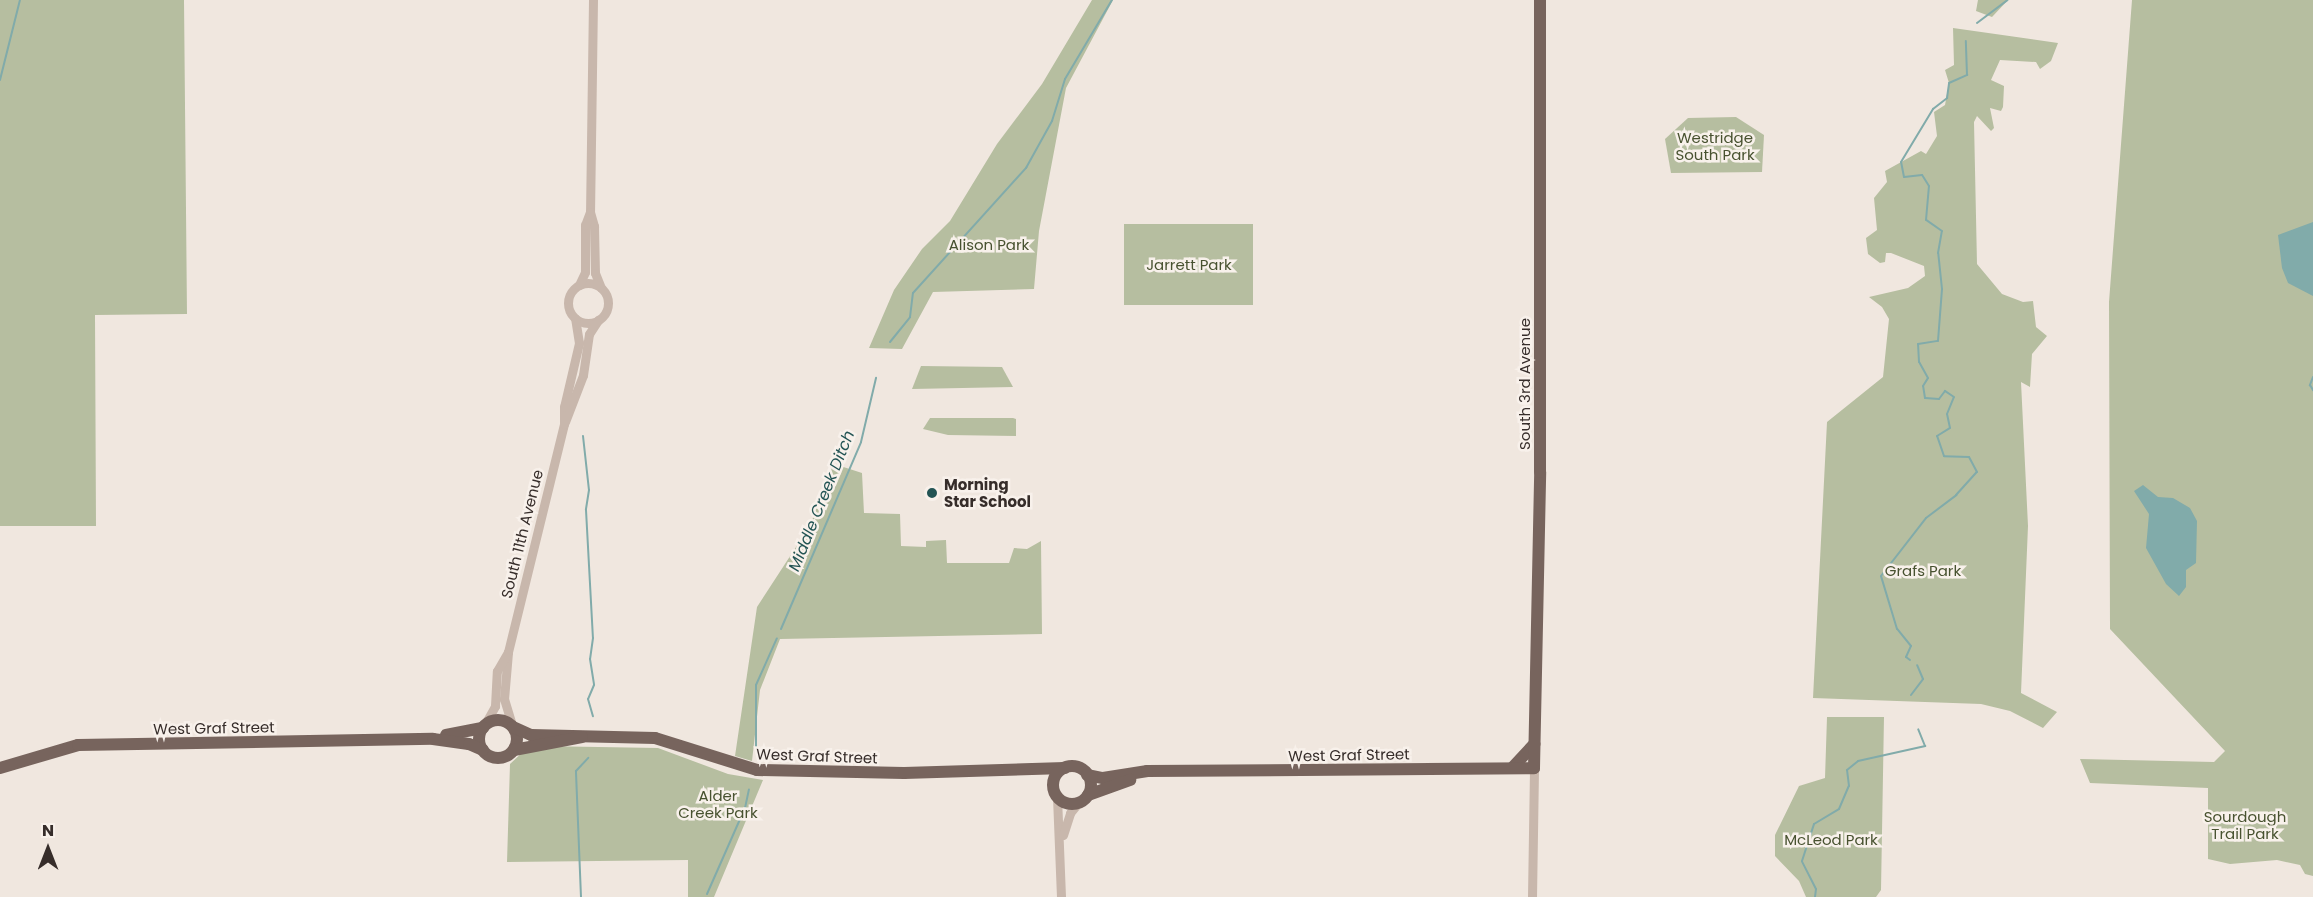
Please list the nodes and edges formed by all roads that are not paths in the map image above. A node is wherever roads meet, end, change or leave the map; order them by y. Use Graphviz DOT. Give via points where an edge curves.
graph roads {
  1 [pos="593,0"];
  2 [pos="1540,0"];
  3 [pos="590,212"];
  4 [pos="579,285"];
  5 [pos="601,288"];
  6 [pos="574,318"];
  7 [pos="598,320"];
  8 [pos="564,424"];
  9 [pos="507,652"];
  10 [pos="513,726"];
  11 [pos="483,727"];
  12 [pos="582,737"];
  13 [pos="433,739"];
  14 [pos="1534,744"];
  15 [pos="483,750"];
  16 [pos="514,750"];
  17 [pos="0,768"];
  18 [pos="1065,768"];
  19 [pos="1512,768"];
  20 [pos="1534,768"];
  21 [pos="1021,772"];
  22 [pos="1164,772"];
  23 [pos="1087,775"];
  24 [pos="1055,792"];
  25 [pos="1088,795"];
  26 [pos="1078,803"];
  27 [pos="1062,843"];
  28 [pos="1061,897"];
  29 [pos="1532,897"];
  1 -- 3 [label="street"];
  2 -- 14 [label="main road, South 3rd Avenue" via="1540,496"];
  3 -- 4 [label="street" via="585,225 585,272"];
  3 -- 5 [label="street" via="595,273"];
  4 -- 5 [label="street" via="593,283"];
  4 -- 6 [label="street" via="568,299"];
  5 -- 7 [label="street" via="608,308"];
  6 -- 7 [label="street" via="588,323"];
  6 -- 8 [label="street, South 11th Avenue" via="579,343 564,407"];
  7 -- 8 [label="street, South 11th Avenue" via="589,334 584,375"];
  8 -- 9 [label="street, South 11th Avenue"];
  9 -- 10 [label="street, South 11th Avenue" via="504,699"];
  9 -- 11 [label="street, South 11th Avenue" via="497,671 495,706"];
  10 -- 11 [label="main road, West Graf Street" via="501,719"];
  10 -- 12 [label="main road, West Graf Street" via="531,735"];
  10 -- 16 [label="main road" via="517,736"];
  11 -- 13 [label="main road, West Graf Street"];
  11 -- 15 [label="main road" via="479,736"];
  12 -- 16 [label="main road, West Graf Street"];
  12 -- 21 [label="main road, West Graf Street" via="655,738 757,770"];
  13 -- 15 [label="main road, West Graf Street"];
  13 -- 17 [label="main road, West Graf Street" via="78,745"];
  14 -- 19 [label="main road"];
  14 -- 20 [label="main road, South 3rd Avenue"];
  15 -- 16 [label="main road, West Graf Street" via="501,758"];
  18 -- 21 [label="main road, West Graf Street"];
  18 -- 23 [label="main road" via="1080,768"];
  18 -- 24 [label="main road" via="1054,778"];
  19 -- 20 [label="main road, West Graf Street"];
  19 -- 22 [label="main road, West Graf Street"];
  20 -- 29 [label="street"];
  21 -- 24 [label="main road, West Graf Street" via="1045,780"];
  22 -- 23 [label="main road, West Graf Street" via="1103,778"];
  22 -- 25 [label="main road, West Graf Street"];
  23 -- 25 [label="main road"];
  24 -- 26 [label="main road" via="1064,803"];
  24 -- 27 [label="street"];
  25 -- 26 [label="main road"];
  26 -- 27 [label="street" via="1067,820"];
  27 -- 28 [label="street"];
}
